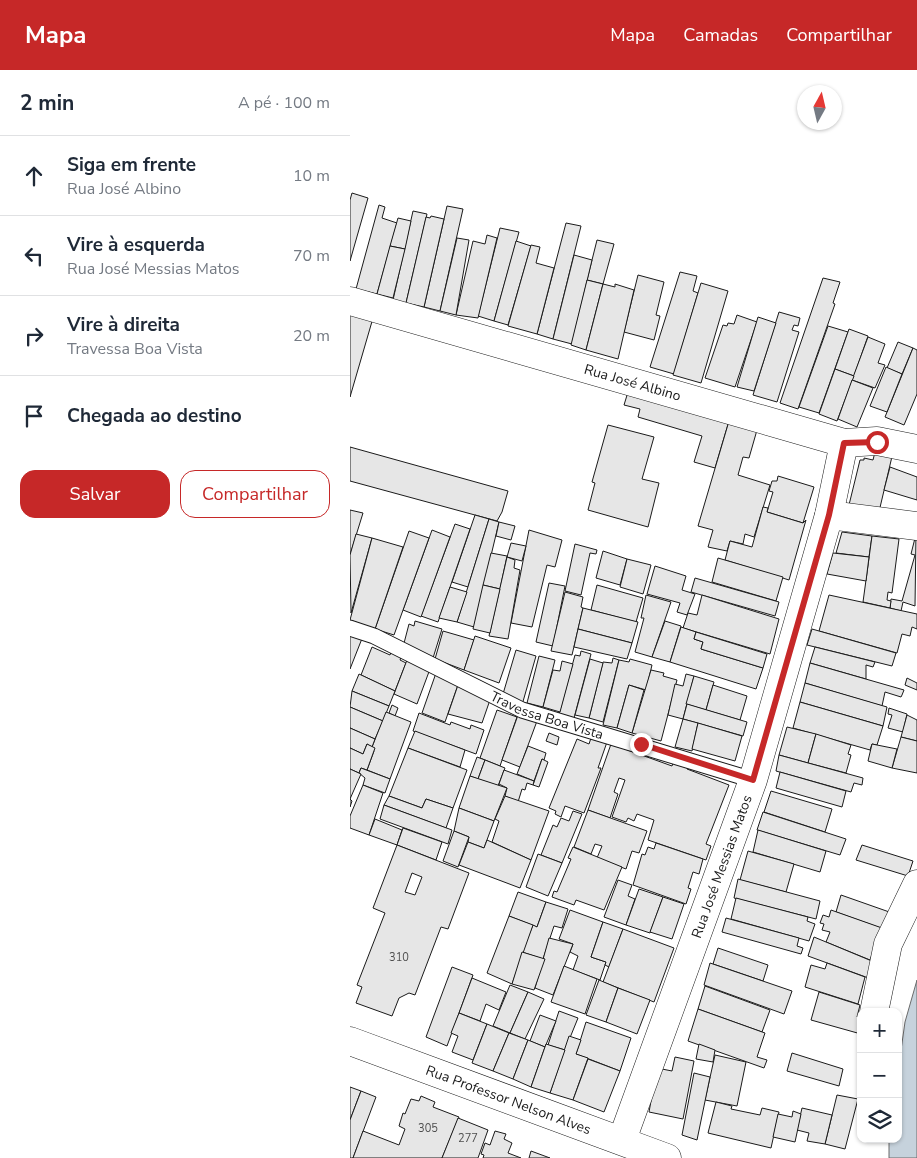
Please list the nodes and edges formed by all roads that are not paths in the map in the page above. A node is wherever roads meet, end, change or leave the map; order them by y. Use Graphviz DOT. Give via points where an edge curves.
graph roads {
  1 [pos="350,300"];
  2 [pos="844,443"];
  3 [pos="917,449"];
  4 [pos="829,515"];
  5 [pos="917,526"];
  6 [pos="350,628"];
  7 [pos="753,780"];
  8 [pos="917,884"];
  9 [pos="875,1008"];
  10 [pos="350,1041"];
  11 [pos="622,1140"];
  12 [pos="667,1158"];
  1 -- 2 [label="street, Rua José Albino"];
  2 -- 3 [label="street, Rua José Albino" via="877,442"];
  2 -- 4 [label="street, Rua José Messias Matos"];
  4 -- 5 [label="street"];
  4 -- 7 [label="street, Rua José Messias Matos"];
  6 -- 7 [label="lane, Travessa Boa Vista" via="374,636 522,710"];
  7 -- 11 [label="street, Rua José Messias Matos"];
  8 -- 9 [label="street" via="888,944"];
  10 -- 11 [label="street, Rua Professor Nelson Alves"];
  11 -- 12 [label="street, Rua Professor Nelson Alves"];
}
